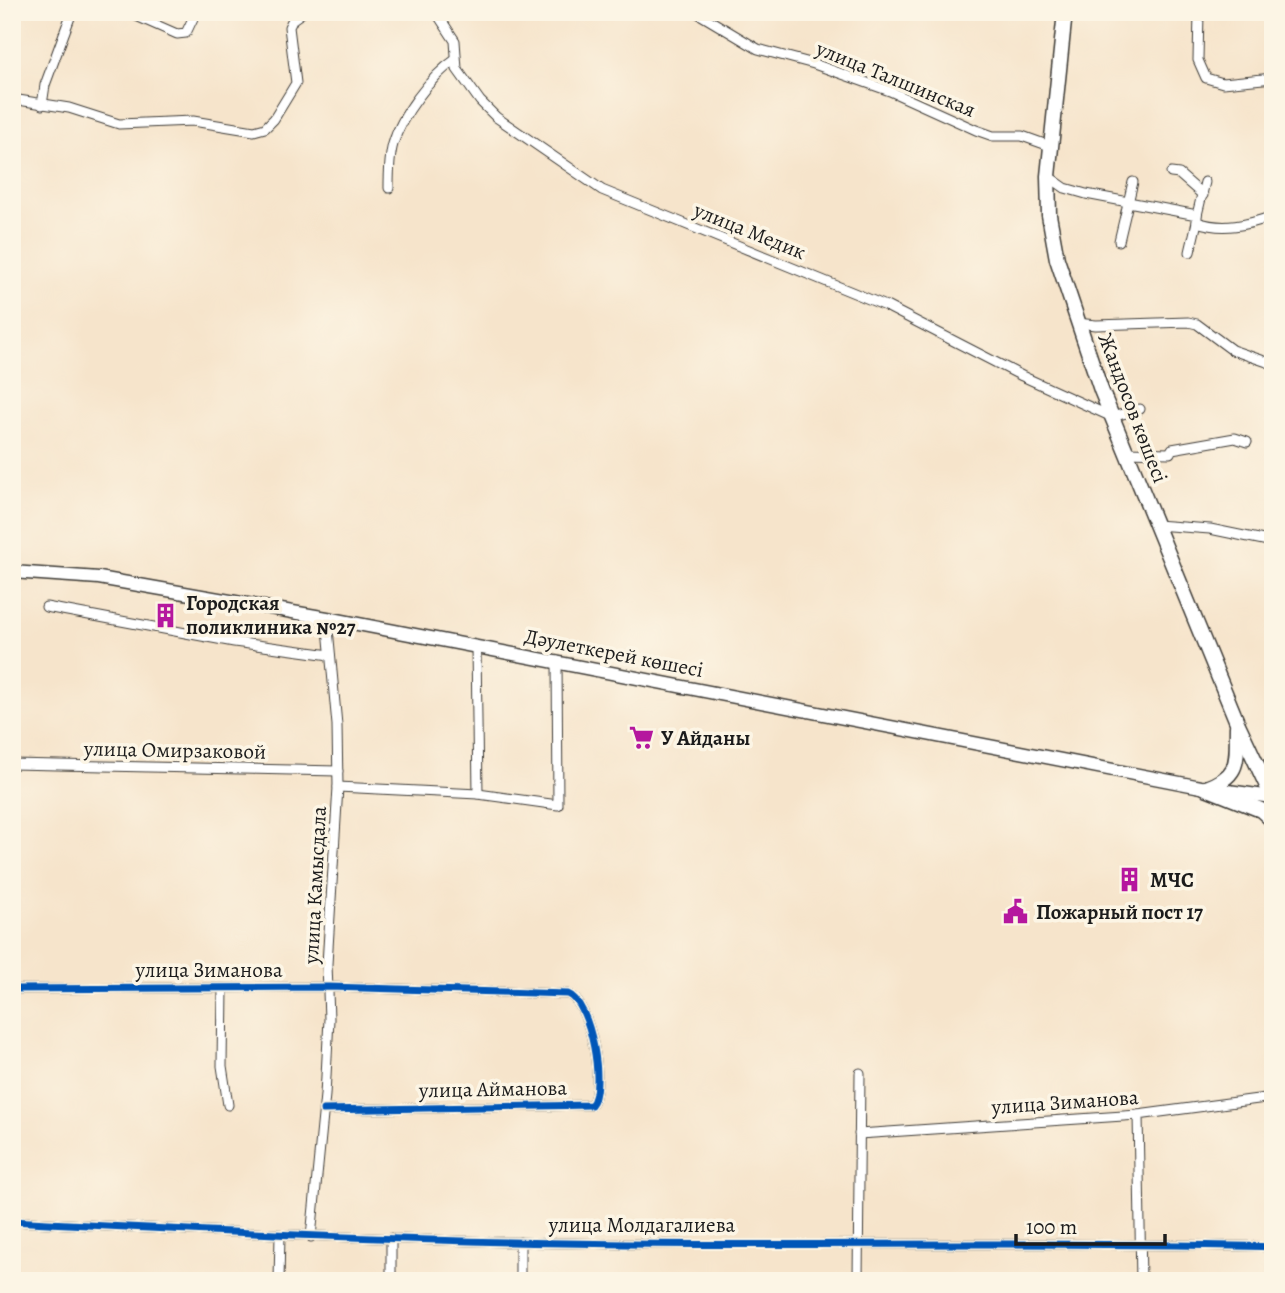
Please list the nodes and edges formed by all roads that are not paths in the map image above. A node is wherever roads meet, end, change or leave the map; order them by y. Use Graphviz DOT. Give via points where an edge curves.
graph roads {
  1 [pos="72,12"];
  2 [pos="127,12"];
  3 [pos="196,12"];
  4 [pos="303,12"];
  5 [pos="436,12"];
  6 [pos="696,12"];
  7 [pos="1065,12"];
  8 [pos="1199,12"];
  9 [pos="455,60"];
  10 [pos="1273,78"];
  11 [pos="12,99"];
  12 [pos="42,105"];
  13 [pos="1050,146"];
  14 [pos="1171,173"];
  15 [pos="1048,176"];
  16 [pos="1132,182"];
  17 [pos="1205,182"];
  18 [pos="389,188"];
  19 [pos="1203,195"];
  20 [pos="1128,203"];
  21 [pos="1273,216"];
  22 [pos="1197,219"];
  23 [pos="1119,241"];
  24 [pos="1190,252"];
  25 [pos="1077,323"];
  26 [pos="1273,364"];
  27 [pos="1140,409"];
  28 [pos="1112,417"];
  29 [pos="1247,442"];
  30 [pos="1126,452"];
  31 [pos="1156,524"];
  32 [pos="1273,542"];
  33 [pos="12,572"];
  34 [pos="46,607"];
  35 [pos="327,618"];
  36 [pos="476,646"];
  37 [pos="330,655"];
  38 [pos="556,661"];
  39 [pos="1237,722"];
  40 [pos="12,764"];
  41 [pos="338,771"];
  42 [pos="338,787"];
  43 [pos="1206,788"];
  44 [pos="478,794"];
  45 [pos="1272,798"];
  46 [pos="1273,821"];
  47 [pos="329,987"];
  48 [pos="223,988"];
  49 [pos="12,989"];
  50 [pos="406,989"];
  51 [pos="860,1073"];
  52 [pos="1273,1097"];
  53 [pos="228,1105"];
  54 [pos="323,1110"];
  55 [pos="1138,1115"];
  56 [pos="859,1134"];
  57 [pos="12,1222"];
  58 [pos="280,1235"];
  59 [pos="311,1237"];
  60 [pos="391,1238"];
  61 [pos="520,1242"];
  62 [pos="858,1244"];
  63 [pos="1142,1244"];
  64 [pos="1273,1247"];
  65 [pos="279,1281"];
  66 [pos="391,1281"];
  67 [pos="520,1281"];
  68 [pos="858,1281"];
  69 [pos="1141,1281"];
  1 -- 12 [label="street"];
  2 -- 3 [label="street" via="177,34 186,33"];
  4 -- 12 [label="street" via="289,27 296,83 265,128 237,130 193,121 120,124"];
  5 -- 9 [label="street, улица Медик" via="455,41"];
  6 -- 13 [label="street, улица Талшинская" via="758,49 890,91 993,136 1022,136"];
  7 -- 13 [label="main road, Жандосов көшесі"];
  8 -- 10 [label="street" via="1198,60 1206,78 1223,83"];
  9 -- 18 [label="street" via="430,80 395,136"];
  9 -- 28 [label="street, улица Медик" via="469,86 496,117 601,190 803,270"];
  11 -- 12 [label="street"];
  13 -- 15 [label="main road, Жандосов көшесі"];
  14 -- 19 [label="street"];
  15 -- 20 [label="street" via="1065,188"];
  15 -- 25 [label="main road, Жандосов көшесі" via="1057,259"];
  16 -- 20 [label="street"];
  17 -- 19 [label="street"];
  19 -- 22 [label="street"];
  20 -- 22 [label="street"];
  20 -- 23 [label="street"];
  21 -- 22 [label="street" via="1232,227"];
  22 -- 24 [label="street"];
  25 -- 26 [label="street" via="1198,324 1232,350"];
  25 -- 28 [label="main road, Жандосов көшесі"];
  27 -- 28 [label="street"];
  28 -- 30 [label="main road, Жандосов көшесі"];
  29 -- 30 [label="street" via="1235,438 1170,453"];
  30 -- 31 [label="main road, Жандосов көшесі"];
  31 -- 32 [label="street"];
  31 -- 39 [label="main road, Жандосов көшесі"];
  33 -- 35 [label="main road, Дәулеткерей көшесі" via="99,578"];
  34 -- 37 [label="street"];
  35 -- 36 [label="main road, Дәулеткерей көшесі"];
  35 -- 37 [label="street, улица Камысдала"];
  36 -- 38 [label="main road, Дәулеткерей көшесі"];
  36 -- 44 [label="street"];
  37 -- 41 [label="street, улица Камысдала"];
  38 -- 43 [label="main road, Дәулеткерей көшесі"];
  38 -- 44 [label="street" via="558,805"];
  39 -- 43 [label="main road" via="1236,764 1223,782"];
  39 -- 45 [label="main road, Жандосов көшесі"];
  40 -- 41 [label="street, улица Омирзаковой"];
  41 -- 42 [label="street, улица Камысдала"];
  42 -- 44 [label="street"];
  42 -- 47 [label="street, улица Камысдала"];
  43 -- 45 [label="main road, Дәулеткерей көшесі"];
  43 -- 46 [label="main road" via="1261,810"];
  47 -- 48 [label="street, улица Зиманова"];
  47 -- 50 [label="street, улица Зиманова"];
  47 -- 54 [label="street, улица Камысдала"];
  48 -- 49 [label="street, улица Зиманова"];
  48 -- 53 [label="street" via="222,1066"];
  50 -- 54 [label="street, улица Айманова" via="573,995 592,1038 593,1104"];
  51 -- 56 [label="street"];
  52 -- 55 [label="street, улица Зиманова"];
  54 -- 59 [label="street, улица Камысдала"];
  55 -- 56 [label="street, улица Зиманова"];
  55 -- 63 [label="street"];
  56 -- 62 [label="street"];
  57 -- 58 [label="street, улица Молдагалиева"];
  58 -- 59 [label="street, улица Молдагалиева"];
  58 -- 65 [label="street"];
  59 -- 60 [label="street, улица Молдагалиева"];
  60 -- 61 [label="street, улица Молдагалиева"];
  60 -- 66 [label="street"];
  61 -- 62 [label="street, улица Молдагалиева"];
  61 -- 67 [label="street"];
  62 -- 63 [label="street, улица Молдагалиева"];
  62 -- 68 [label="street"];
  63 -- 64 [label="street, улица Молдагалиева"];
  63 -- 69 [label="street"];
}
